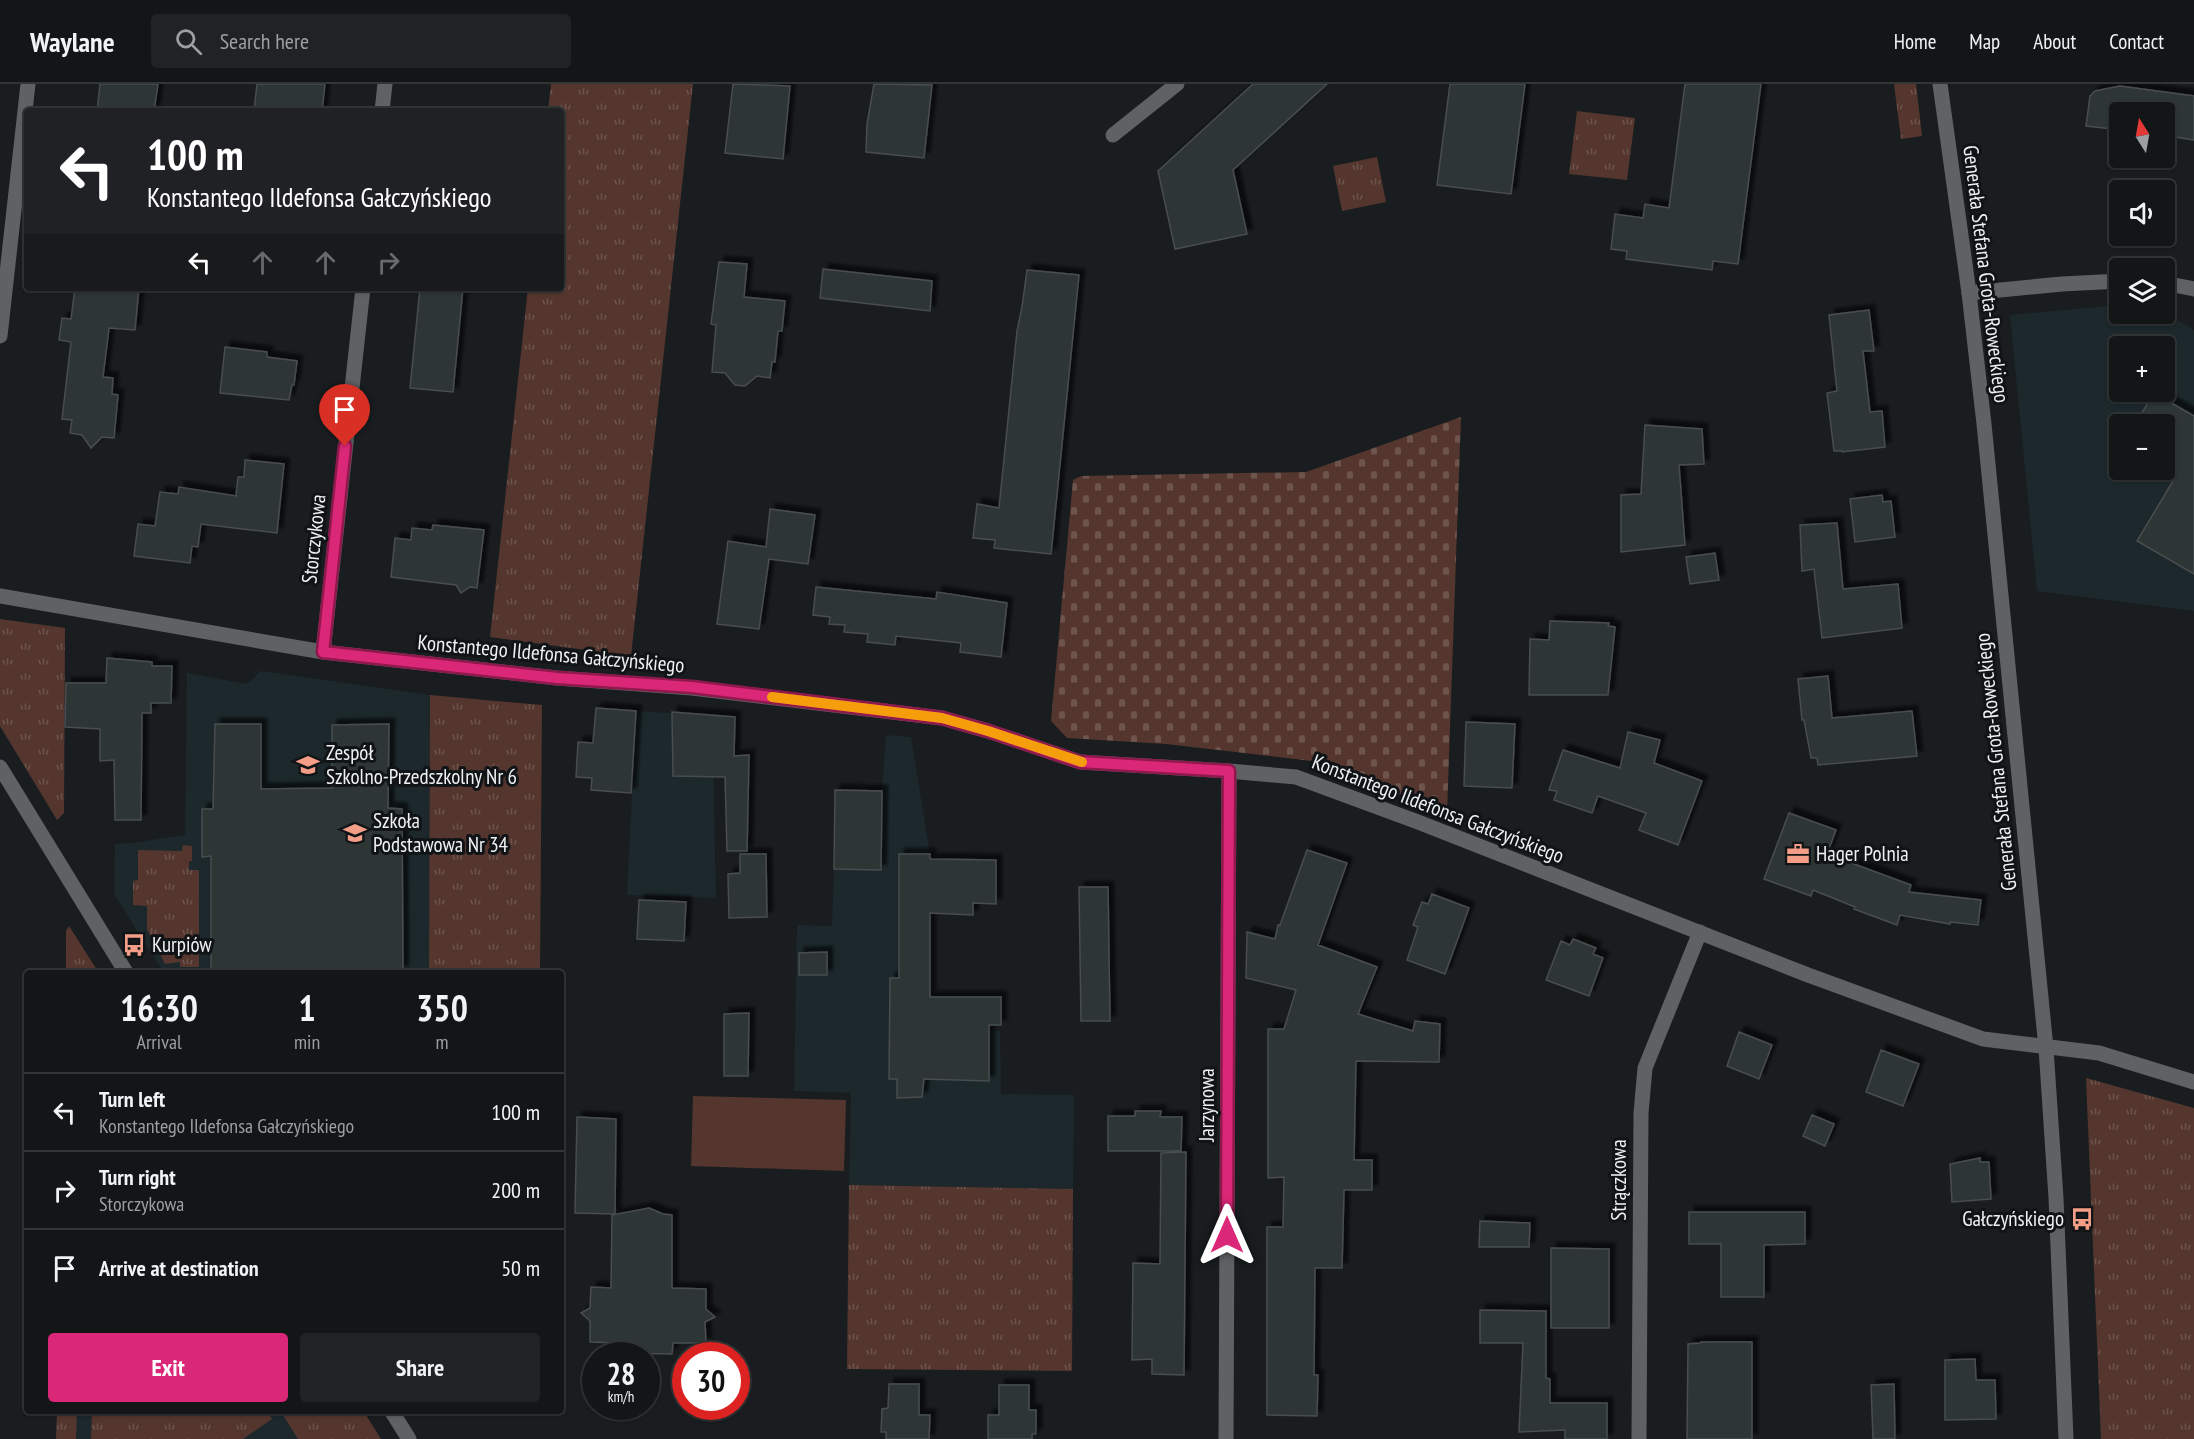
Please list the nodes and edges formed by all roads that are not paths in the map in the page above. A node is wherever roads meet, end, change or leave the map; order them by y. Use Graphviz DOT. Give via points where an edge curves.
graph roads {
  1 [pos="28,84"];
  2 [pos="385,84"];
  3 [pos="1177,84"];
  4 [pos="1940,84"];
  5 [pos="25,108"];
  6 [pos="382,108"];
  7 [pos="24,120"];
  8 [pos="1113,135"];
  9 [pos="2109,282"];
  10 [pos="2175,285"];
  11 [pos="2194,289"];
  12 [pos="363,291"];
  13 [pos="1969,293"];
  14 [pos="0,336"];
  15 [pos="0,596"];
  16 [pos="323,652"];
  17 [pos="0,767"];
  18 [pos="1229,771"];
  19 [pos="1700,932"];
  20 [pos="125,970"];
  21 [pos="2046,1048"];
  22 [pos="2194,1082"];
  23 [pos="393,1414"];
  24 [pos="409,1439"];
  25 [pos="1226,1439"];
  26 [pos="1639,1439"];
  27 [pos="2066,1439"];
  1 -- 5 [label="street"];
  2 -- 6 [label="street"];
  3 -- 8 [label="street"];
  4 -- 13 [label="street, Generała Stefana Grota-Roweckiego"];
  7 -- 14 [label="street"];
  9 -- 13 [label="street"];
  10 -- 11 [label="street"];
  12 -- 16 [label="street, Storczykowa"];
  13 -- 21 [label="street, Generała Stefana Grota-Roweckiego"];
  15 -- 16 [label="street, Konstantego Ildefonsa Gałczyńskiego"];
  16 -- 18 [label="street, Konstantego Ildefonsa Gałczyńskiego" via="557,678 692,687 942,718 1080,762"];
  17 -- 20 [label="street"];
  18 -- 19 [label="street, Konstantego Ildefonsa Gałczyńskiego" via="1296,777"];
  18 -- 25 [label="street, Jarzynowa"];
  19 -- 21 [label="street, Konstantego Ildefonsa Gałczyńskiego" via="1983,1039"];
  19 -- 26 [label="street, Strączkowa" via="1645,1068 1641,1113"];
  21 -- 22 [label="street, Konstantego Ildefonsa Gałczyńskiego" via="2099,1053"];
  21 -- 27 [label="street, Generała Stefana Grota-Roweckiego"];
  23 -- 24 [label="street"];
}
